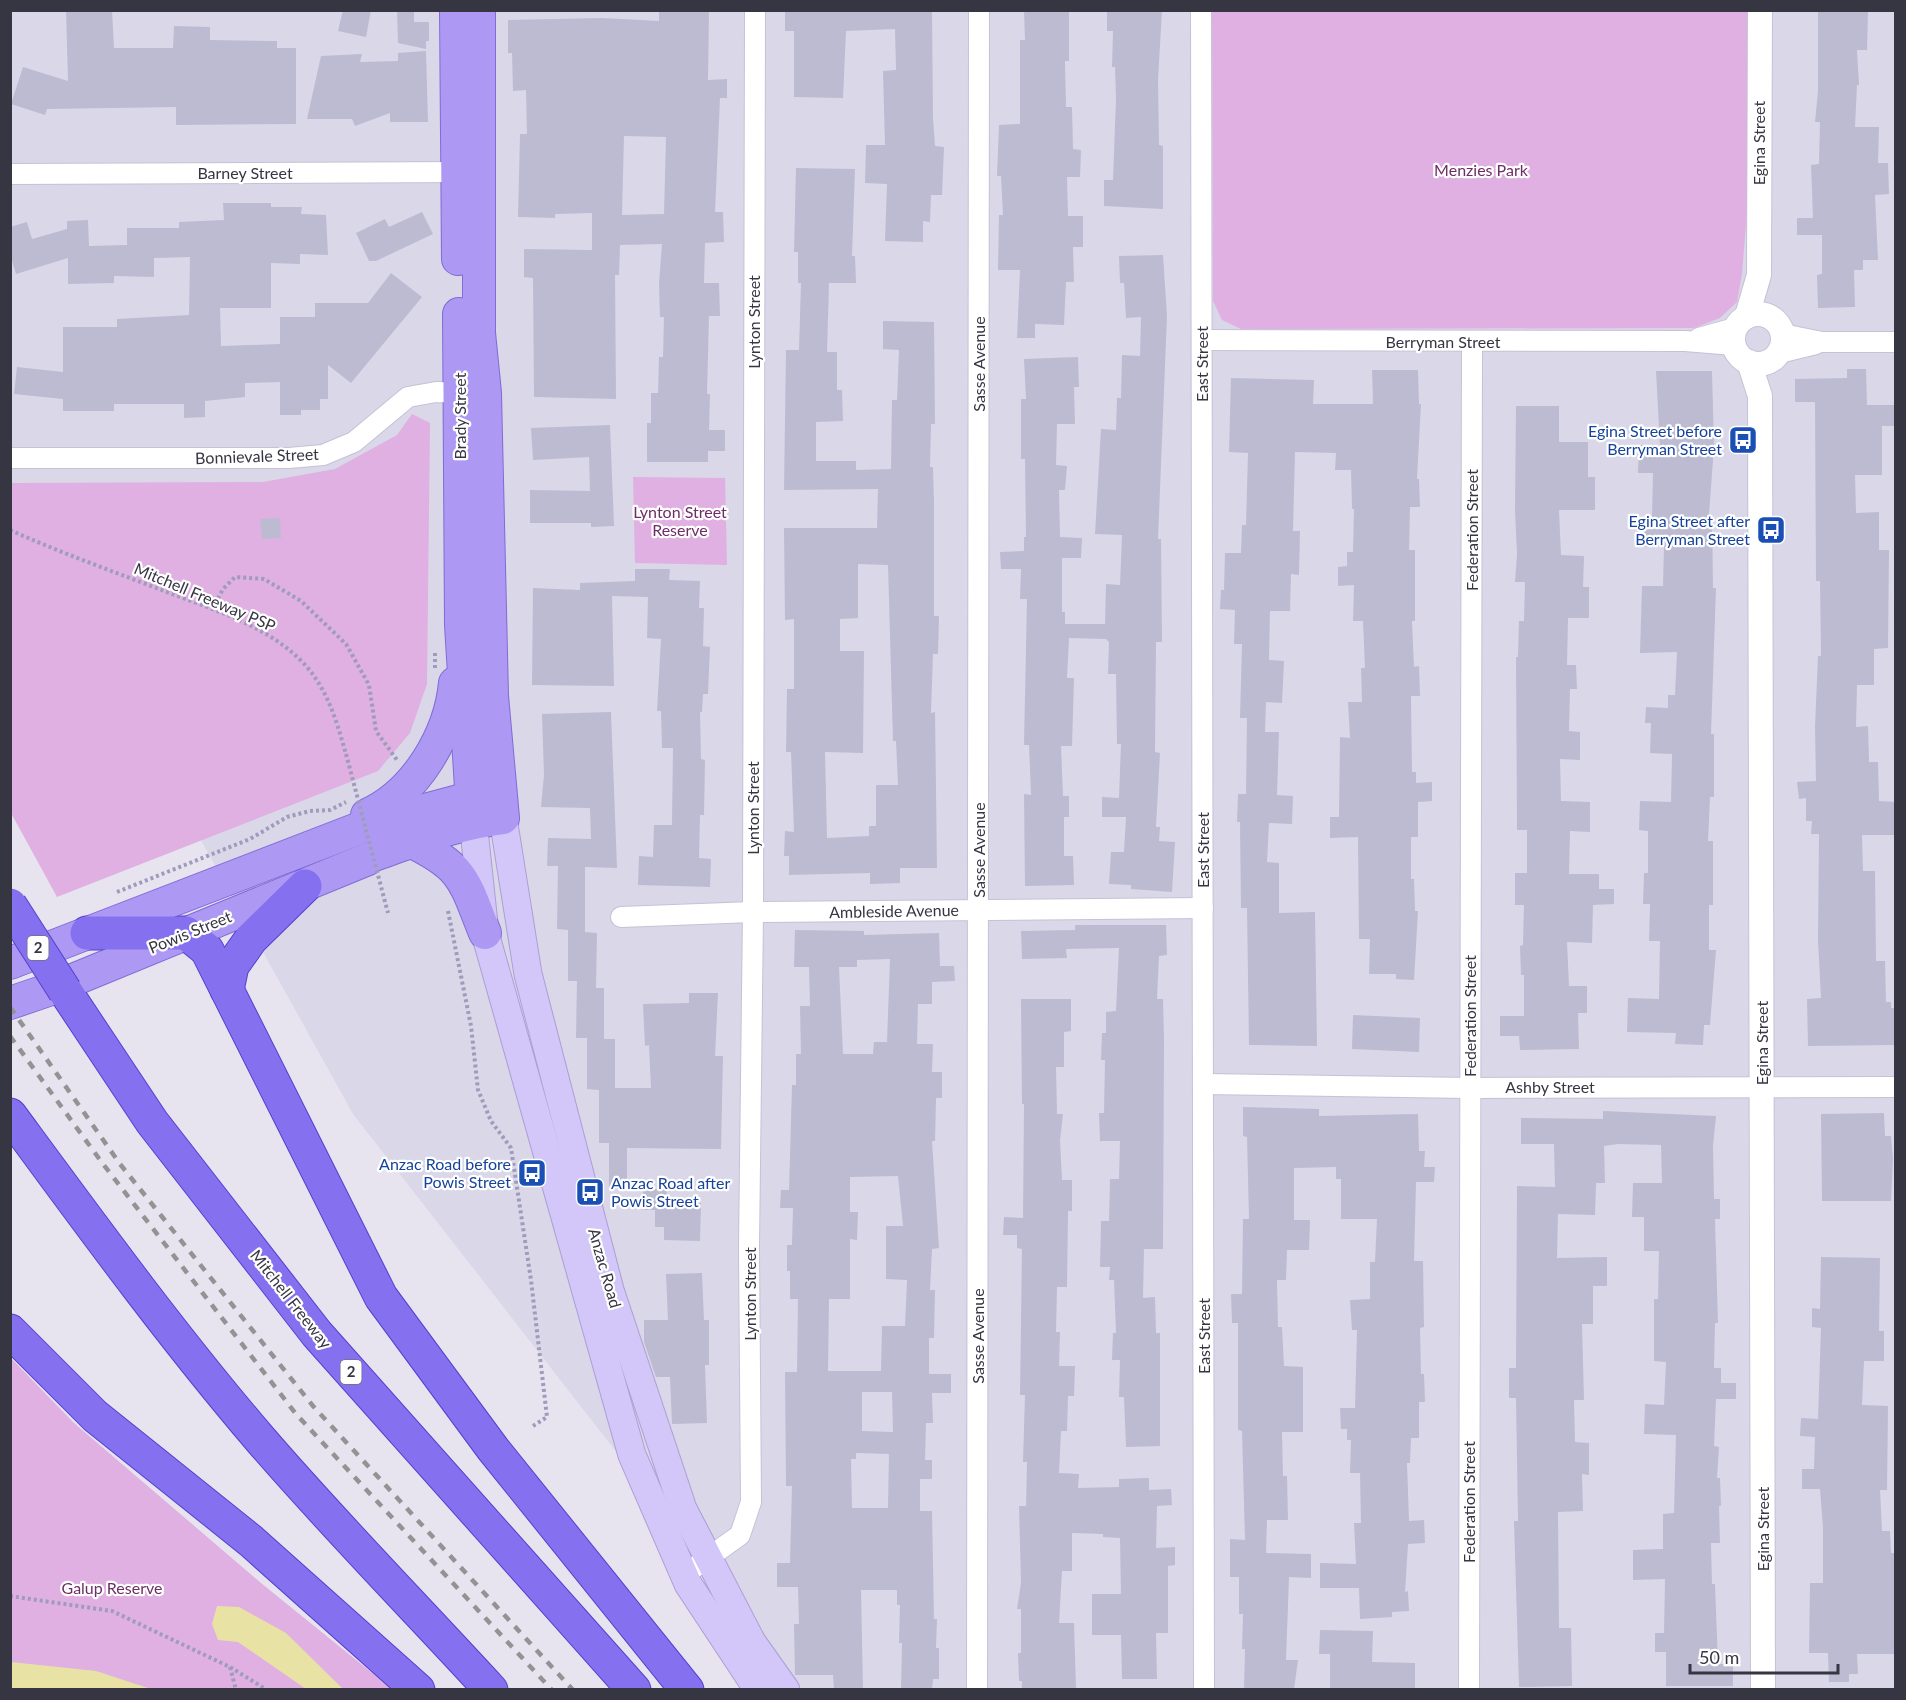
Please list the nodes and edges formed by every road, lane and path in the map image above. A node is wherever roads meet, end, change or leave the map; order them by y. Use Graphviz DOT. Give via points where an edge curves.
graph roads {
  1 [pos="456,10"];
  2 [pos="479,10"];
  3 [pos="755,10"];
  4 [pos="979,10"];
  5 [pos="1201,10"];
  6 [pos="1760,10"];
  7 [pos="468,172"];
  8 [pos="10,174"];
  9 [pos="1202,340"];
  10 [pos="1759,340"];
  11 [pos="1472,342"];
  12 [pos="1896,342"];
  13 [pos="473,393"];
  14 [pos="10,458"];
  15 [pos="10,530"];
  16 [pos="212,609"];
  17 [pos="449,649"];
  18 [pos="435,674"];
  19 [pos="405,761"];
  20 [pos="486,808"];
  21 [pos="366,833"];
  22 [pos="412,842"];
  23 [pos="304,886"];
  24 [pos="448,904"];
  25 [pos="10,905"];
  26 [pos="1203,908"];
  27 [pos="980,910"];
  28 [pos="753,912"];
  29 [pos="388,913"];
  30 [pos="621,917"];
  31 [pos="87,933"];
  32 [pos="186,933"];
  33 [pos="484,933"];
  34 [pos="10,963"];
  35 [pos="227,990"];
  36 [pos="10,1003"];
  37 [pos="1204,1084"];
  38 [pos="1763,1085"];
  39 [pos="1896,1087"];
  40 [pos="1470,1088"];
  41 [pos="10,1115"];
  42 [pos="10,1331"];
  43 [pos="533,1426"];
  44 [pos="706,1557"];
  45 [pos="684,1575"];
  46 [pos="10,1596"];
  47 [pos="230,1668"];
  48 [pos="236,1689"];
  49 [pos="267,1689"];
  50 [pos="418,1689"];
  51 [pos="491,1689"];
  52 [pos="634,1689"];
  53 [pos="687,1689"];
  54 [pos="758,1689"];
  55 [pos="786,1689"];
  56 [pos="977,1689"];
  57 [pos="1204,1689"];
  58 [pos="1469,1689"];
  59 [pos="1763,1689"];
  1 -- 7 [label="main road, Brady Street"];
  2 -- 7 [label="main road, Brady Street"];
  3 -- 28 [label="street, Lynton Street"];
  4 -- 27 [label="street, Sasse Avenue"];
  5 -- 9 [label="street, East Street"];
  6 -- 10 [label="street, Egina Street"];
  7 -- 8 [label="street, Barney Street"];
  7 -- 13 [label="main road, Brady Street"];
  9 -- 11 [label="street, Berryman Street"];
  9 -- 26 [label="street, East Street"];
  10 -- 11 [label="street, Berryman Street"];
  10 -- 12 [label="street, Berryman Street"];
  10 -- 38 [label="street, Egina Street"];
  11 -- 40 [label="street, Federation Street"];
  13 -- 14 [label="street, Bonnievale Street" via="408,397 354,442 323,455"];
  13 -- 17 [label="main road, Brady Street"];
  13 -- 20 [label="main road, Brady Street" via="492,696"];
  15 -- 16 [label="path, Mitchell Freeway PSP"];
  16 -- 19 [label="path" via="223,589 236,577 264,579 314,611 346,644 369,685 376,731"];
  16 -- 29 [label="path, Mitchell Freeway PSP, bridge" via="271,636 303,663 318,682 334,711"];
  17 -- 18 [label="path"];
  17 -- 19 [label="main road" via="458,654 454,700 435,749"];
  17 -- 20 [label="main road, Brady Street"];
  19 -- 21 [label="main road" via="398,794"];
  20 -- 21 [label="main road, Powis Street"];
  20 -- 22 [label="main road, Powis Street"];
  20 -- 33 [label="main road, Anzac Road"];
  20 -- 44 [label="main road, Anzac Road" via="610,1290 683,1509"];
  21 -- 22 [label="main road, Powis Street"];
  21 -- 23 [label="main road, Powis Street"];
  21 -- 31 [label="main road, Powis Street" via="329,840"];
  22 -- 33 [label="main road" via="451,864 463,879"];
  23 -- 32 [label="main road, Powis Street"];
  23 -- 35 [label="highway" via="251,939 232,966"];
  24 -- 43 [label="path" via="471,1026 478,1090 491,1121 511,1148 547,1417"];
  25 -- 52 [label="highway, Mitchell Freeway / 2, bridge" via="152,1122 317,1334"];
  26 -- 27 [label="street, Ambleside Avenue"];
  26 -- 37 [label="street, East Street"];
  27 -- 28 [label="street, Ambleside Avenue"];
  27 -- 56 [label="street, Sasse Avenue"];
  28 -- 30 [label="street, Ambleside Avenue"];
  28 -- 44 [label="street, Lynton Street" via="751,1502 740,1535"];
  31 -- 32 [label="highway"];
  31 -- 34 [label="main road, Powis Street"];
  32 -- 35 [label="highway" via="207,951"];
  32 -- 36 [label="main road, Powis Street"];
  33 -- 45 [label="main road, Anzac Road" via="632,1455"];
  35 -- 53 [label="highway" via="381,1297 493,1449"];
  37 -- 40 [label="street, Ashby Street"];
  37 -- 57 [label="street, East Street"];
  38 -- 39 [label="street, Ashby Street"];
  38 -- 40 [label="street, Ashby Street"];
  38 -- 59 [label="street, Egina Street"];
  40 -- 58 [label="street, Federation Street"];
  41 -- 51 [label="highway" via="118,1263 259,1438 374,1567"];
  42 -- 50 [label="highway" via="95,1416 251,1541"];
  44 -- 45 [label="street, Lynton Street"];
  44 -- 55 [label="main road, Anzac Road" via="752,1642"];
  45 -- 54 [label="main road, Anzac Road"];
  46 -- 47 [label="path" via="112,1611"];
  47 -- 48 [label="path"];
  47 -- 49 [label="path"];
}
